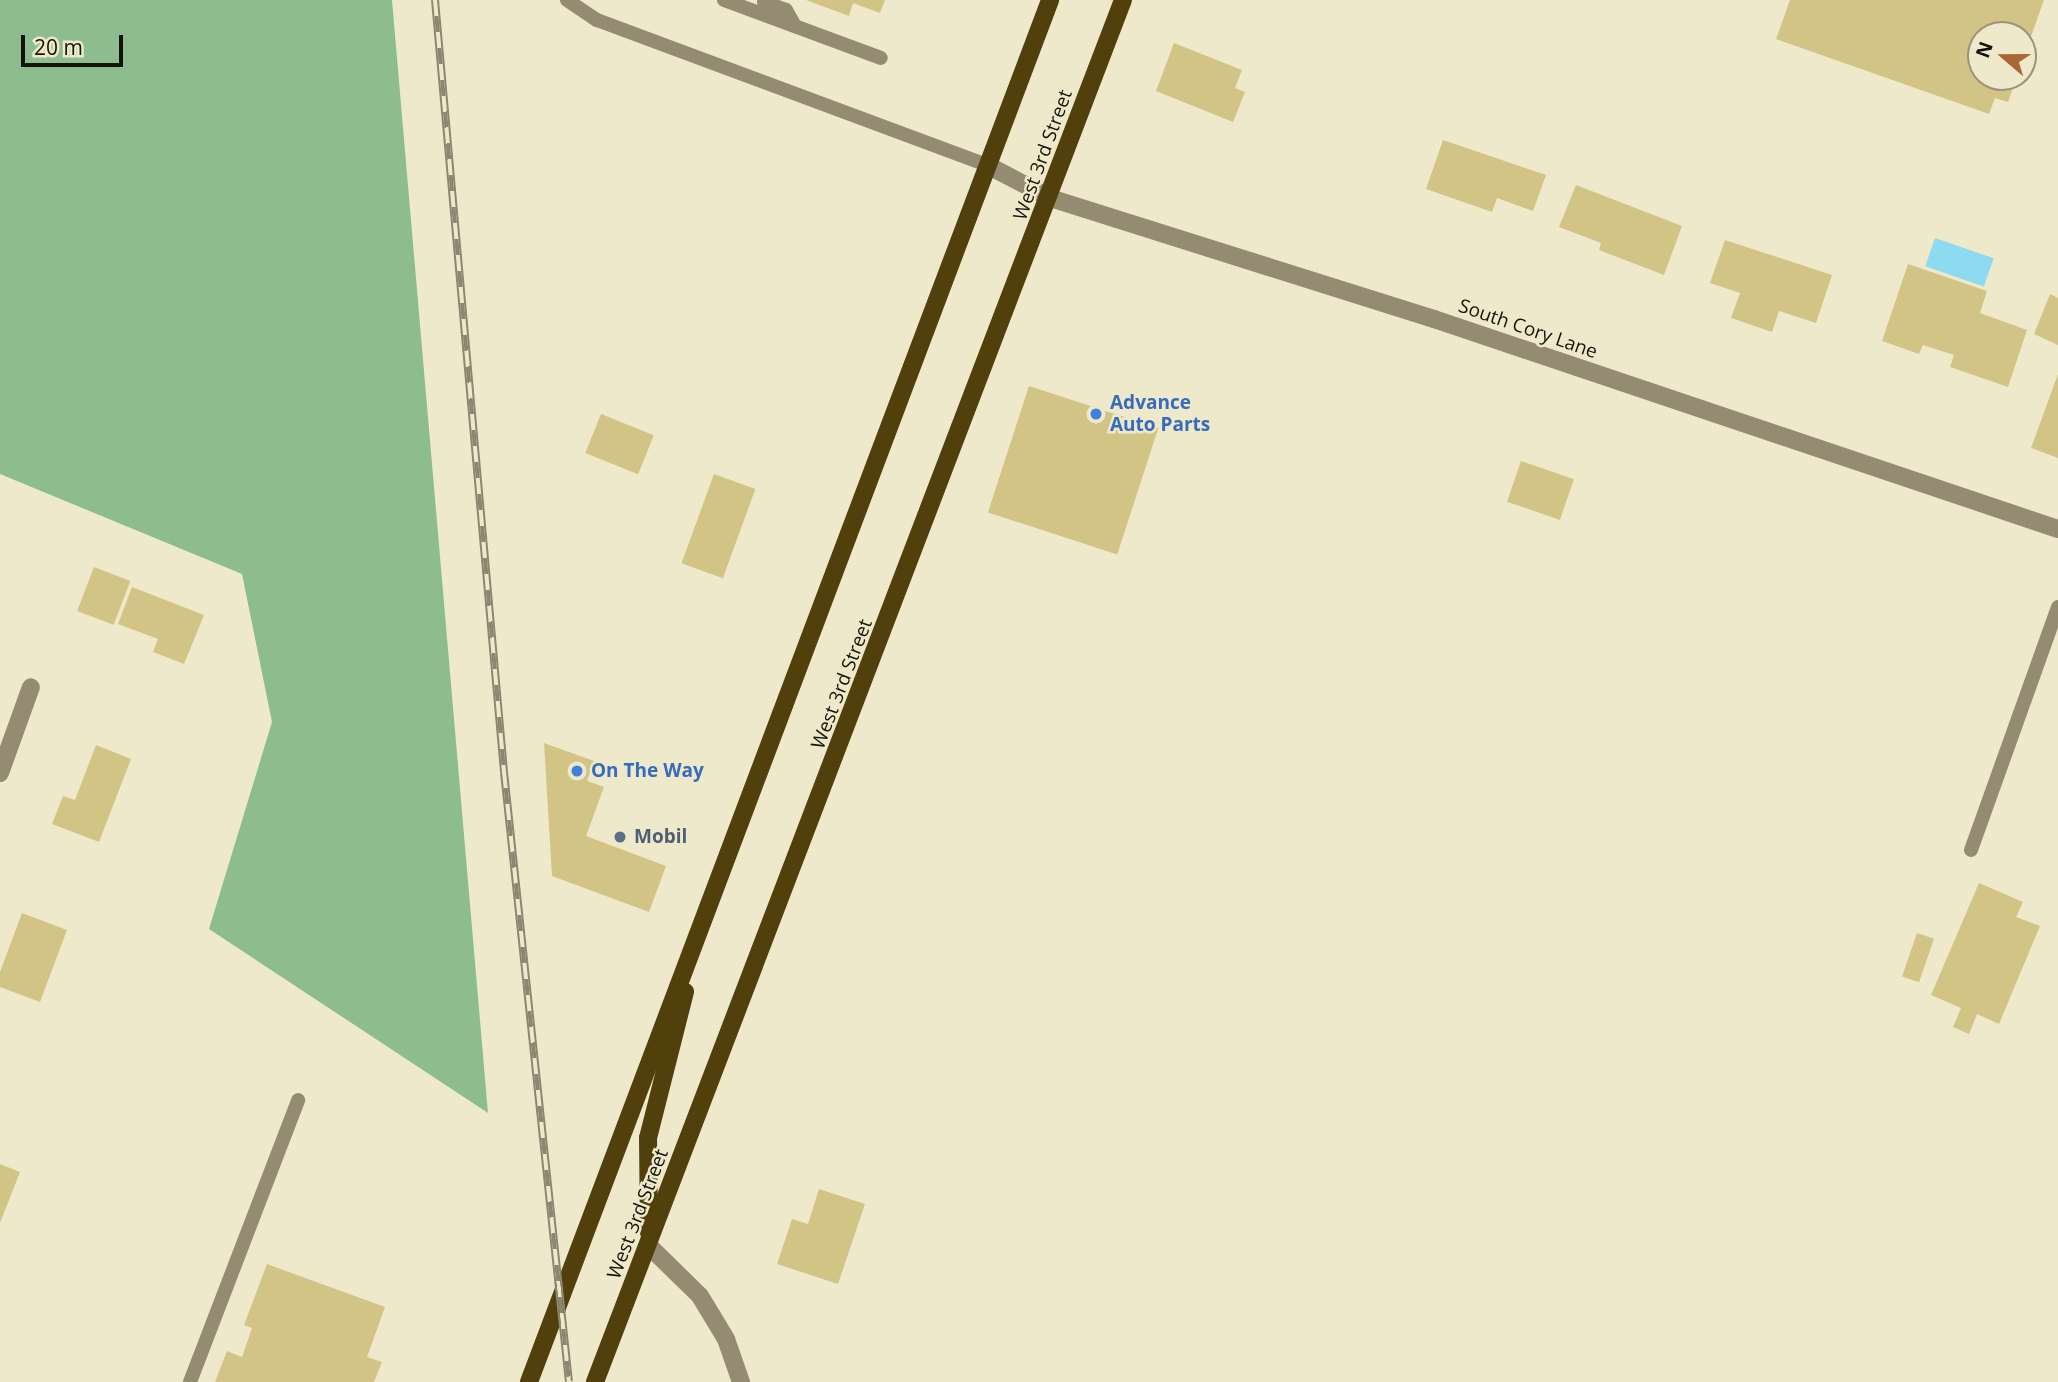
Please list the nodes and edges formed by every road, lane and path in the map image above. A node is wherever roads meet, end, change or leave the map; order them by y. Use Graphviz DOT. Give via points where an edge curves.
graph roads {
  1 [pos="566,0"];
  2 [pos="724,0"];
  3 [pos="1050,0"];
  4 [pos="1123,0"];
  5 [pos="764,2"];
  6 [pos="795,26"];
  7 [pos="881,58"];
  8 [pos="987,165"];
  9 [pos="1050,198"];
  10 [pos="2058,529"];
  11 [pos="2058,607"];
  12 [pos="31,687"];
  13 [pos="0,773"];
  14 [pos="1971,850"];
  15 [pos="700,924"];
  16 [pos="298,1100"];
  17 [pos="649,1246"];
  18 [pos="190,1382"];
  19 [pos="530,1382"];
  20 [pos="595,1382"];
  21 [pos="741,1382"];
  1 -- 8 [label="lane" via="597,20"];
  2 -- 6 [label="lane"];
  3 -- 8 [label="main road"];
  4 -- 9 [label="main road, West 3rd Street"];
  5 -- 6 [label="lane" via="786,10"];
  6 -- 7 [label="lane"];
  8 -- 9 [label="street, South Cory Lane"];
  8 -- 15 [label="main road"];
  9 -- 10 [label="street, South Cory Lane" via="1434,319"];
  9 -- 17 [label="main road, West 3rd Street"];
  11 -- 14 [label="lane"];
  12 -- 13 [label="street"];
  15 -- 17 [label="main road" via="648,1138"];
  15 -- 19 [label="main road"];
  16 -- 18 [label="lane"];
  17 -- 20 [label="main road, West 3rd Street"];
  17 -- 21 [label="street" via="700,1296 726,1339"];
}
